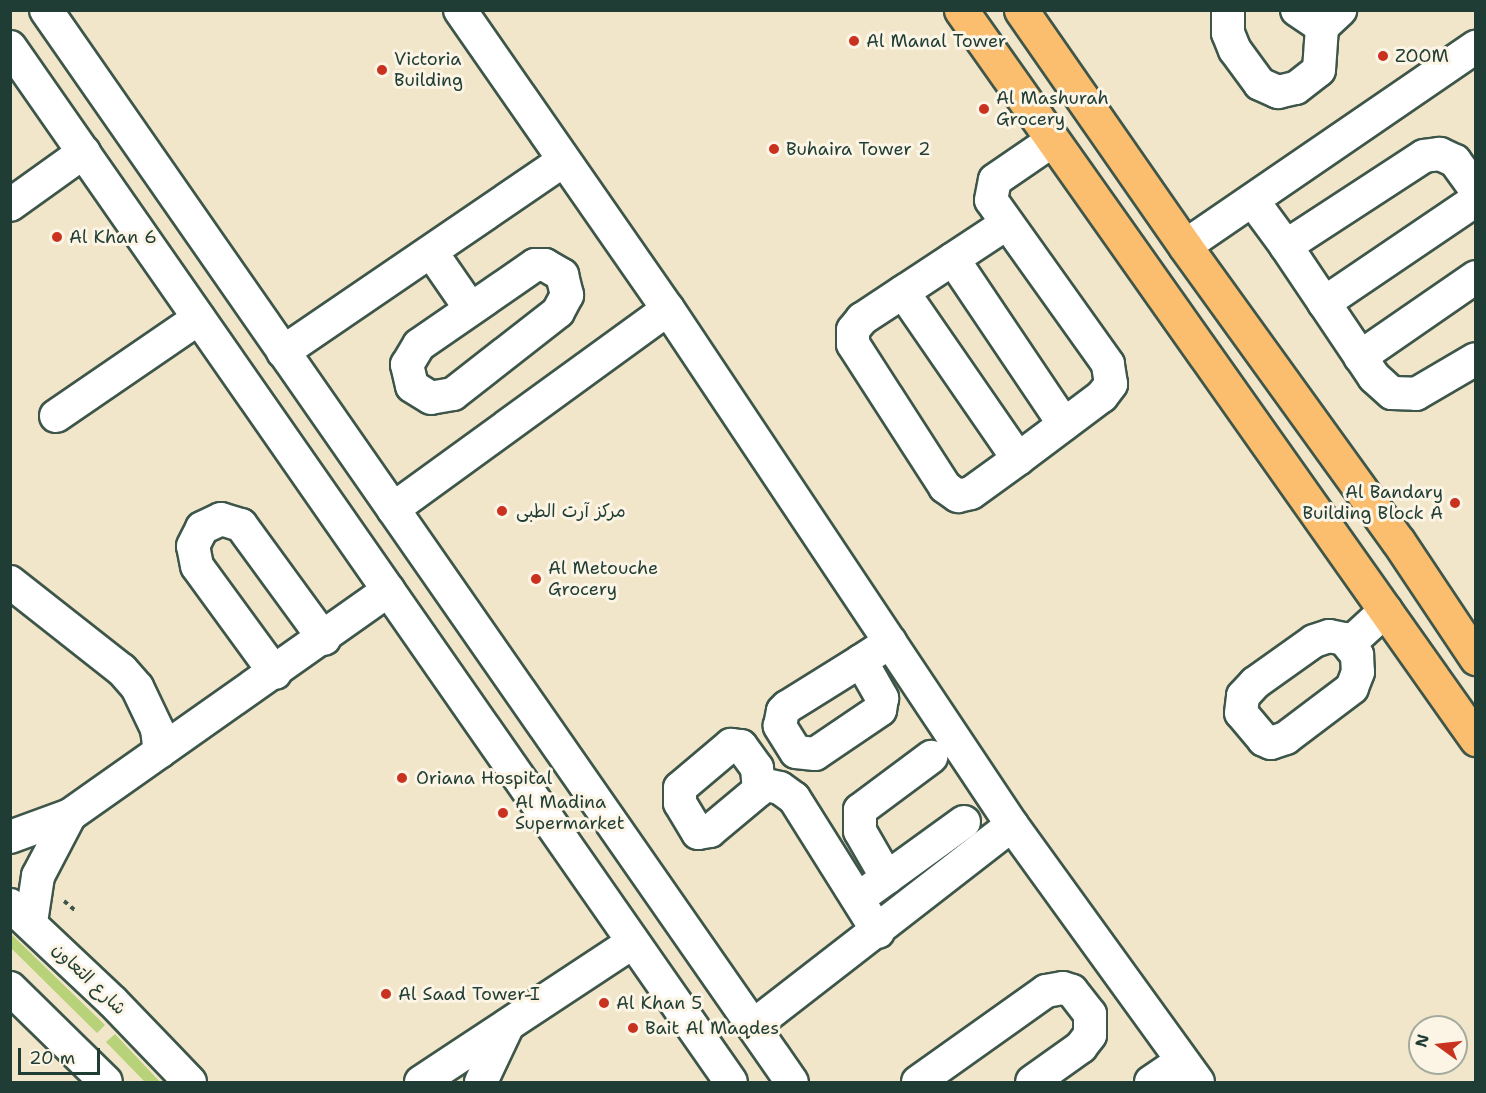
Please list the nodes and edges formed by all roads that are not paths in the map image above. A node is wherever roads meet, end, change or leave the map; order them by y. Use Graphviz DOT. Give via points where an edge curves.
graph roads {
  1 [pos="46,10"];
  2 [pos="460,10"];
  3 [pos="962,10"];
  4 [pos="1021,10"];
  5 [pos="1228,10"];
  6 [pos="1320,16"];
  7 [pos="11,47"];
  8 [pos="1476,47"];
  9 [pos="1052,141"];
  10 [pos="84,152"];
  11 [pos="564,160"];
  12 [pos="1476,190"];
  13 [pos="1476,200"];
  14 [pos="1253,201"];
  15 [pos="10,205"];
  16 [pos="1006,224"];
  17 [pos="1185,246"];
  18 [pos="1286,246"];
  19 [pos="432,254"];
  20 [pos="953,259"];
  21 [pos="1476,277"];
  22 [pos="903,292"];
  23 [pos="1324,303"];
  24 [pos="470,308"];
  25 [pos="668,309"];
  26 [pos="199,318"];
  27 [pos="283,352"];
  28 [pos="1360,357"];
  29 [pos="1476,359"];
  30 [pos="56,416"];
  31 [pos="1064,424"];
  32 [pos="1018,459"];
  33 [pos="393,509"];
  34 [pos="10,582"];
  35 [pos="389,590"];
  36 [pos="1386,610"];
  37 [pos="324,639"];
  38 [pos="890,642"];
  39 [pos="1349,644"];
  40 [pos="1476,658"];
  41 [pos="861,661"];
  42 [pos="275,673"];
  43 [pos="1476,739"];
  44 [pos="160,752"];
  45 [pos="932,757"];
  46 [pos="761,784"];
  47 [pos="70,814"];
  48 [pos="964,822"];
  49 [pos="1012,825"];
  50 [pos="10,837"];
  51 [pos="887,878"];
  52 [pos="857,899"];
  53 [pos="21,913"];
  54 [pos="878,932"];
  55 [pos="633,942"];
  56 [pos="10,988"];
  57 [pos="508,1025"];
  58 [pos="753,1026"];
  59 [pos="1190,1072"];
  60 [pos="106,1083"];
  61 [pos="190,1083"];
  62 [pos="421,1083"];
  63 [pos="481,1083"];
  64 [pos="731,1083"];
  65 [pos="792,1083"];
  66 [pos="918,1083"];
  67 [pos="1032,1083"];
  68 [pos="1152,1083"];
  1 -- 27 [label="street"];
  2 -- 11 [label="street"];
  3 -- 9 [label="main road"];
  4 -- 17 [label="main road"];
  5 -- 6 [label="street" via="1228,33 1235,50 1260,84 1278,92 1296,88 1319,70"];
  7 -- 10 [label="street"];
  8 -- 14 [label="street"];
  9 -- 16 [label="street" via="1000,175 992,186 993,206"];
  9 -- 36 [label="main road"];
  10 -- 15 [label="street"];
  10 -- 26 [label="street"];
  11 -- 19 [label="street"];
  11 -- 25 [label="street"];
  12 -- 18 [label="street" via="1455,161 1440,154 1424,156"];
  13 -- 23 [label="street"];
  14 -- 17 [label="street"];
  14 -- 18 [label="street"];
  16 -- 20 [label="street"];
  16 -- 31 [label="street" via="1111,370 1108,390"];
  17 -- 40 [label="main road" via="1398,541"];
  18 -- 23 [label="street"];
  19 -- 24 [label="street"];
  19 -- 27 [label="street"];
  20 -- 22 [label="street"];
  20 -- 31 [label="street"];
  21 -- 28 [label="street"];
  22 -- 32 [label="street"];
  22 -- 32 [label="street" via="856,323 852,337 945,487 953,495 965,496"];
  23 -- 28 [label="street"];
  24 -- 24 [label="street" via="411,354 408,376 420,394 430,398 453,394 558,312 567,295 566,285 554,268 535,265"];
  25 -- 33 [label="street"];
  25 -- 38 [label="street"];
  26 -- 30 [label="street"];
  26 -- 35 [label="street"];
  27 -- 33 [label="street"];
  28 -- 29 [label="street" via="1382,387 1404,395 1428,389"];
  31 -- 32 [label="street"];
  33 -- 58 [label="street"];
  34 -- 44 [label="street" via="122,670 137,687 157,729"];
  35 -- 37 [label="street"];
  35 -- 55 [label="street"];
  36 -- 39 [label="street"];
  36 -- 43 [label="main road"];
  37 -- 42 [label="street"];
  37 -- 42 [label="street" via="241,525 221,519 202,528 193,546 197,566"];
  38 -- 41 [label="street"];
  38 -- 49 [label="street"];
  42 -- 44 [label="street"];
  44 -- 47 [label="street"];
  45 -- 51 [label="street" via="860,810 860,831"];
  46 -- 52 [label="street" via="780,788 794,798"];
  47 -- 50 [label="street"];
  47 -- 53 [label="street"];
  48 -- 51 [label="street"];
  49 -- 54 [label="street"];
  49 -- 59 [label="street"];
  51 -- 52 [label="street"];
  52 -- 54 [label="street"];
  53 -- 61 [label="street, شارع التعاون"];
  54 -- 58 [label="street"];
  55 -- 57 [label="street"];
  55 -- 64 [label="street"];
  56 -- 60 [label="street"];
  57 -- 62 [label="street"];
  57 -- 63 [label="street"];
  58 -- 65 [label="street"];
  59 -- 68 [label="street"];
  66 -- 67 [label="street" via="1046,991 1072,991 1090,1014 1090,1035 1081,1047"];
}
